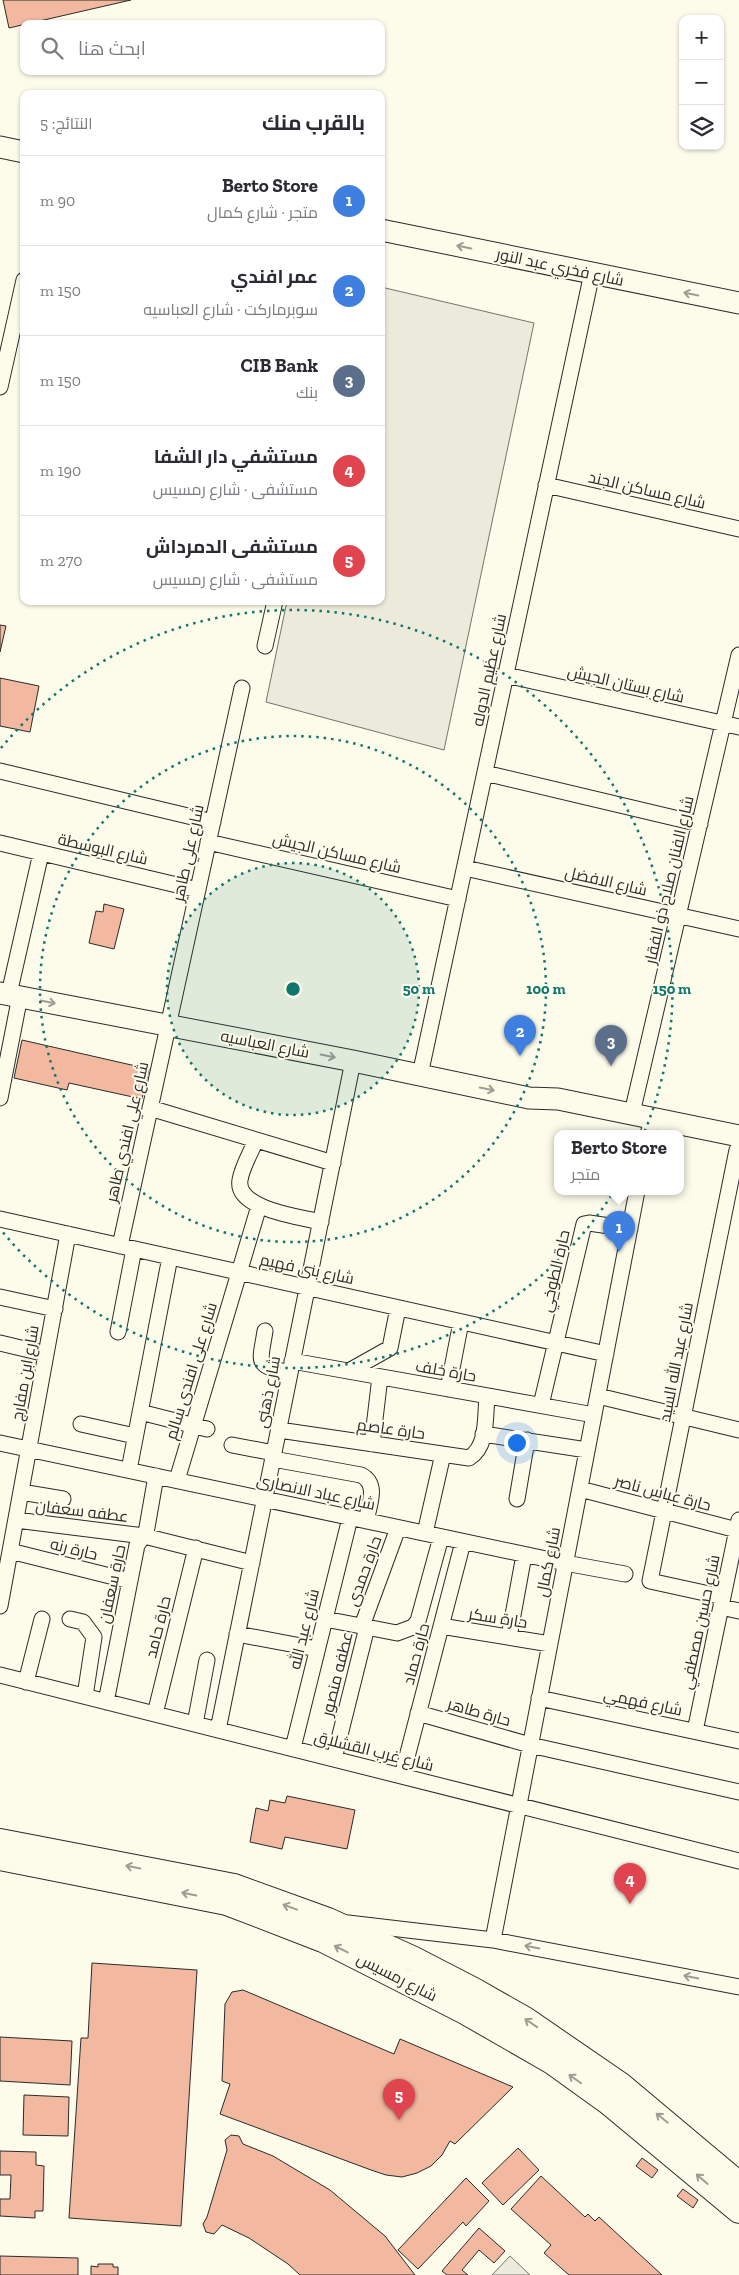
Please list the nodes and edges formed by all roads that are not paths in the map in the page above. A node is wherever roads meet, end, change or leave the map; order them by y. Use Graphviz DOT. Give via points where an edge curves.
graph roads {
  1 [pos="0,147"];
  2 [pos="20,151"];
  3 [pos="385,231"];
  4 [pos="592,273"];
  5 [pos="20,298"];
  6 [pos="739,303"];
  7 [pos="0,387"];
  8 [pos="546,485"];
  9 [pos="739,529"];
  10 [pos="274,605"];
  11 [pos="265,646"];
  12 [pos="739,655"];
  13 [pos="506,675"];
  14 [pos="242,688"];
  15 [pos="723,724"];
  16 [pos="739,727"];
  17 [pos="0,771"];
  18 [pos="485,773"];
  19 [pos="213,822"];
  20 [pos="700,824"];
  21 [pos="208,842"];
  22 [pos="0,843"];
  23 [pos="41,852"];
  24 [pos="465,868"];
  25 [pos="198,890"];
  26 [pos="458,899"];
  27 [pos="678,915"];
  28 [pos="739,929"];
  29 [pos="10,994"];
  30 [pos="168,1025"];
  31 [pos="353,1061"];
  32 [pos="420,1075"];
  33 [pos="1,1092"];
  34 [pos="529,1098"];
  35 [pos="150,1108"];
  36 [pos="632,1113"];
  37 [pos="646,1130"];
  38 [pos="684,1138"];
  39 [pos="256,1140"];
  40 [pos="738,1146"];
  41 [pos="332,1163"];
  42 [pos="636,1195"];
  43 [pos="259,1206"];
  44 [pos="0,1219"];
  45 [pos="320,1222"];
  46 [pos="630,1229"];
  47 [pos="68,1234"];
  48 [pos="127,1248"];
  49 [pos="170,1257"];
  50 [pos="238,1272"];
  51 [pos="307,1288"];
  52 [pos="0,1298"];
  53 [pos="398,1308"];
  54 [pos="54,1309"];
  55 [pos="460,1322"];
  56 [pos="265,1331"];
  57 [pos="118,1332"];
  58 [pos="0,1343"];
  59 [pos="556,1343"];
  60 [pos="46,1354"];
  61 [pos="606,1354"];
  62 [pos="291,1367"];
  63 [pos="349,1371"];
  64 [pos="380,1377"];
  65 [pos="448,1389"];
  66 [pos="487,1396"];
  67 [pos="598,1396"];
  68 [pos="541,1405"];
  69 [pos="140,1412"];
  70 [pos="594,1415"];
  71 [pos="683,1417"];
  72 [pos="81,1424"];
  73 [pos="200,1427"];
  74 [pos="278,1430"];
  75 [pos="739,1430"];
  76 [pos="483,1434"];
  77 [pos="135,1436"];
  78 [pos="527,1440"];
  79 [pos="0,1443"];
  80 [pos="372,1444"];
  81 [pos="232,1445"];
  82 [pos="29,1449"];
  83 [pos="587,1450"];
  84 [pos="443,1454"];
  85 [pos="273,1456"];
  86 [pos="129,1470"];
  87 [pos="156,1476"];
  88 [pos="176,1480"];
  89 [pos="580,1489"];
  90 [pos="21,1492"];
  91 [pos="63,1498"];
  92 [pos="265,1499"];
  93 [pos="517,1499"];
  94 [pos="665,1511"];
  95 [pos="350,1518"];
  96 [pos="366,1521"];
  97 [pos="738,1525"];
  98 [pos="10,1527"];
  99 [pos="398,1528"];
  100 [pos="425,1533"];
  101 [pos="144,1536"];
  102 [pos="441,1537"];
  103 [pos="463,1542"];
  104 [pos="196,1548"];
  105 [pos="10,1550"];
  106 [pos="524,1555"];
  107 [pos="252,1563"];
  108 [pos="565,1563"];
  109 [pos="625,1574"];
  110 [pos="130,1581"];
  111 [pos="722,1602"];
  112 [pos="0,1606"];
  113 [pos="739,1611"];
  114 [pos="42,1619"];
  115 [pos="70,1619"];
  116 [pos="325,1619"];
  117 [pos="364,1626"];
  118 [pos="441,1626"];
  119 [pos="237,1634"];
  120 [pos="509,1637"];
  121 [pos="550,1644"];
  122 [pos="317,1649"];
  123 [pos="207,1660"];
  124 [pos="0,1675"];
  125 [pos="26,1682"];
  126 [pos="85,1696"];
  127 [pos="540,1698"];
  128 [pos="106,1702"];
  129 [pos="418,1713"];
  130 [pos="155,1714"];
  131 [pos="195,1724"];
  132 [pos="218,1730"];
  133 [pos="695,1731"];
  134 [pos="739,1741"];
  135 [pos="530,1745"];
  136 [pos="293,1748"];
  137 [pos="334,1758"];
  138 [pos="402,1776"];
  139 [pos="739,1792"];
  140 [pos="519,1806"];
  141 [pos="0,1840"];
  142 [pos="0,1858"];
  143 [pos="739,1862"];
  144 [pos="328,1920"];
  145 [pos="493,1940"];
  146 [pos="739,1987"];
  147 [pos="739,2184"];
  148 [pos="739,2211"];
  1 -- 2 [label="main road"];
  4 -- 3 [label="main road, شارع فخري عبد النور, one-way"];
  6 -- 4 [label="main road, شارع فخري عبد النور, one-way"];
  4 -- 8 [label="street, شارع عظيم الدوله"];
  5 -- 7 [label="street"];
  8 -- 9 [label="street, شارع مساكن الجند"];
  8 -- 13 [label="street, شارع عظيم الدوله"];
  10 -- 11 [label="street"];
  12 -- 15 [label="street, شارع الفنان صلاح ذو الفقار"];
  13 -- 15 [label="street, شارع بستان الجيش"];
  13 -- 18 [label="street, شارع عظيم الدوله"];
  14 -- 19 [label="street, شارع علي طاهر"];
  15 -- 16 [label="street, شارع بستان الجيش"];
  15 -- 20 [label="street, شارع الفنان صلاح ذو الفقار"];
  17 -- 19 [label="street"];
  18 -- 20 [label="street"];
  18 -- 24 [label="street, شارع عظيم الدوله"];
  19 -- 21 [label="street, شارع علي طاهر"];
  20 -- 27 [label="street, شارع الفنان صلاح ذو الفقار"];
  21 -- 25 [label="street, شارع علي طاهر"];
  21 -- 26 [label="street, شارع مساكن الجيش"];
  22 -- 23 [label="street, شارع البوسطة"];
  23 -- 25 [label="street, شارع البوسطة"];
  23 -- 29 [label="street"];
  24 -- 26 [label="street, شارع عظيم الدوله"];
  24 -- 27 [label="street, شارع الافضل"];
  25 -- 30 [label="street, شارع علي طاهر"];
  26 -- 32 [label="street, شارع عظيم الدوله"];
  27 -- 28 [label="street, شارع الافضل"];
  27 -- 36 [label="street, شارع الفنان صلاح ذو الفقار"];
  29 -- 30 [label="main road, شارع العباسيه, one-way"];
  29 -- 33 [label="street"];
  30 -- 31 [label="main road, شارع العباسيه, one-way"];
  30 -- 35 [label="street, شارع علي افندي طاهر"];
  31 -- 32 [label="main road, شارع العباسيه"];
  31 -- 41 [label="street, شارع ذهنى"];
  32 -- 34 [label="main road, شارع العباسيه, one-way"];
  34 -- 36 [label="main road, شارع العباسيه" via="551,1097"];
  34 -- 37 [label="main road, شارع العباسيه" via="548,1107"];
  35 -- 39 [label="street"];
  35 -- 48 [label="street, شارع علي افندي طاهر"];
  36 -- 40 [label="main road, شارع العباسيه"];
  38 -- 40 [label="main road"];
  39 -- 41 [label="street"];
  39 -- 43 [label="street" via="239,1181 249,1201"];
  40 -- 71 [label="street, شارع عبد الله السيد"];
  41 -- 45 [label="street, شارع ذهنى"];
  42 -- 46 [label="street, شارع كمال"];
  43 -- 45 [label="street"];
  43 -- 50 [label="street, شارع على افندى سالم"];
  44 -- 47 [label="street, شارع بنى فهيم"];
  45 -- 51 [label="street, شارع ذهنى"];
  46 -- 59 [label="street, حارة الطوخي" via="584,1224"];
  46 -- 61 [label="street, شارع كمال"];
  47 -- 48 [label="street, شارع بنى فهيم"];
  47 -- 54 [label="street, شارع ابن مفارج"];
  48 -- 49 [label="street, شارع بنى فهيم"];
  48 -- 57 [label="street, شارع علي افندي طاهر"];
  49 -- 50 [label="street, شارع بنى فهيم"];
  49 -- 69 [label="street"];
  50 -- 51 [label="street, شارع بنى فهيم"];
  50 -- 73 [label="street, شارع على افندى سالم"];
  51 -- 53 [label="street, شارع بنى فهيم"];
  51 -- 62 [label="street, شارع ذهنى"];
  52 -- 54 [label="street"];
  53 -- 55 [label="street, شارع بنى فهيم"];
  53 -- 63 [label="street" via="390,1348"];
  54 -- 60 [label="street, شارع ابن مفارج"];
  55 -- 59 [label="street, شارع بنى فهيم"];
  55 -- 65 [label="street"];
  56 -- 62 [label="street, حارة خلف" via="263,1365 267,1368"];
  58 -- 60 [label="street"];
  59 -- 61 [label="street, شارع بنى فهيم"];
  59 -- 68 [label="street"];
  60 -- 82 [label="street, شارع ابن مفارج"];
  61 -- 67 [label="street, شارع كمال"];
  62 -- 63 [label="street, حارة خلف"];
  62 -- 74 [label="street, شارع ذهنى"];
  63 -- 64 [label="street, حارة خلف"];
  64 -- 65 [label="street, حارة خلف"];
  64 -- 80 [label="street"];
  65 -- 66 [label="street, حارة خلف"];
  66 -- 68 [label="street, حارة خلف"];
  66 -- 76 [label="street, حارة عاصم"];
  67 -- 70 [label="street, شارع كمال"];
  67 -- 71 [label="street"];
  68 -- 70 [label="street, حارة خلف"];
  69 -- 73 [label="street"];
  69 -- 77 [label="street"];
  70 -- 83 [label="street, شارع كمال"];
  71 -- 75 [label="street"];
  71 -- 94 [label="street, شارع عبد الله السيد"];
  72 -- 77 [label="street"];
  73 -- 88 [label="street, شارع على افندى سالم"];
  74 -- 80 [label="street, حارة عاصم"];
  74 -- 85 [label="street, شارع ذهنى"];
  76 -- 78 [label="street"];
  76 -- 84 [label="street, حارة عاصم" via="477,1454 469,1458"];
  77 -- 86 [label="street"];
  78 -- 83 [label="street"];
  78 -- 93 [label="street"];
  79 -- 82 [label="street, شارع عباد الانصارى"];
  80 -- 84 [label="street, حارة عاصم"];
  81 -- 85 [label="street"];
  82 -- 86 [label="street, شارع عباد الانصارى"];
  82 -- 90 [label="street, شارع ابن مفارج"];
  83 -- 89 [label="street, شارع كمال"];
  84 -- 100 [label="street"];
  85 -- 92 [label="street, شارع ذهنى"];
  85 -- 96 [label="street" via="367,1478 372,1488"];
  86 -- 87 [label="street, شارع عباد الانصارى"];
  87 -- 88 [label="street, شارع عباد الانصارى"];
  87 -- 101 [label="street, حارة سعفان"];
  88 -- 92 [label="street, شارع عباد الانصارى"];
  89 -- 94 [label="street, حارة عباس ناصر"];
  89 -- 108 [label="street, شارع كمال"];
  90 -- 91 [label="street"];
  90 -- 98 [label="street, شارع ابن مفارج"];
  92 -- 95 [label="street, شارع عباد الانصارى"];
  92 -- 107 [label="street, شارع ذهنى"];
  94 -- 97 [label="street, حارة عباس ناصر"];
  94 -- 111 [label="street, شارع عبد الله السيد" via="650,1582"];
  95 -- 96 [label="street, شارع عباد الانصارى"];
  95 -- 116 [label="street, شارع عبد الله"];
  96 -- 99 [label="street, شارع عباد الانصارى"];
  97 -- 111 [label="street, شارع حسين مصطفي"];
  98 -- 101 [label="street, عطفه سعفان"];
  98 -- 105 [label="street, شارع ابن مفارج"];
  99 -- 100 [label="street, شارع عباد الانصارى"];
  99 -- 117 [label="street, حارة حمدى"];
  100 -- 102 [label="street, شارع عباد الانصارى"];
  101 -- 104 [label="street, عطفه سعفان"];
  101 -- 110 [label="street, حارة سعفان" via="137,1545"];
  102 -- 103 [label="street, شارع عباد الانصارى"];
  102 -- 117 [label="street" via="418,1621 413,1627 398,1633"];
  103 -- 106 [label="street, شارع عباد الانصارى"];
  103 -- 118 [label="street, حارة حماد"];
  104 -- 107 [label="street, عطفه سعفان"];
  104 -- 130 [label="street, حارة حامد"];
  105 -- 110 [label="street, حارة رنه"];
  105 -- 112 [label="street, شارع ابن مفارج"];
  106 -- 108 [label="street, شارع عباد الانصارى"];
  106 -- 120 [label="street"];
  107 -- 119 [label="street, شارع ذهنى"];
  108 -- 109 [label="street, شارع عباد الانصارى"];
  108 -- 121 [label="street, شارع كمال"];
  110 -- 128 [label="street, حارة سعفان"];
  111 -- 113 [label="street"];
  111 -- 133 [label="street, شارع حسين مصطفي"];
  114 -- 125 [label="street"];
  115 -- 126 [label="street" via="83,1622 94,1637"];
  116 -- 117 [label="street"];
  116 -- 122 [label="street, شارع عبد الله"];
  117 -- 137 [label="street, عطفه منصور"];
  118 -- 120 [label="street, حارة سكر"];
  118 -- 129 [label="street, حارة حماد"];
  119 -- 122 [label="street"];
  119 -- 132 [label="street, شارع ذهنى"];
  120 -- 121 [label="street, حارة سكر"];
  121 -- 127 [label="street, شارع كمال"];
  122 -- 136 [label="street, شارع عبد الله"];
  123 -- 131 [label="street"];
  124 -- 125 [label="street, شارع غرب القشلاق"];
  125 -- 126 [label="street, شارع غرب القشلاق"];
  126 -- 128 [label="street, شارع غرب القشلاق"];
  127 -- 133 [label="street, شارع فهمي"];
  127 -- 135 [label="street, شارع كمال"];
  128 -- 130 [label="street, شارع غرب القشلاق"];
  129 -- 135 [label="street, حارة طاهر"];
  129 -- 138 [label="street, حارة حماد"];
  130 -- 131 [label="street, شارع غرب القشلاق"];
  131 -- 132 [label="street, شارع غرب القشلاق"];
  132 -- 136 [label="street, شارع غرب القشلاق"];
  133 -- 134 [label="street, شارع فهمي"];
  135 -- 139 [label="street, حارة طاهر"];
  135 -- 140 [label="street, شارع كمال"];
  136 -- 137 [label="street, شارع غرب القشلاق"];
  137 -- 138 [label="street, شارع غرب القشلاق"];
  138 -- 140 [label="street, شارع غرب القشلاق"];
  140 -- 143 [label="street, شارع غرب القشلاق"];
  140 -- 145 [label="street, شارع كمال"];
  144 -- 141 [label="main road, شارع رمسيس, one-way" via="234,1886"];
  148 -- 142 [label="main road, شارع رمسيس, one-way" via="609,2103 552,2062 465,2012 323,1940 227,1903"];
  144 -- 145 [label="street, شارع رمسيس"];
  147 -- 144 [label="main road, شارع رمسيس, one-way" via="621,2085 525,2019 412,1958"];
  146 -- 145 [label="street, شارع رمسيس, one-way"];
}
